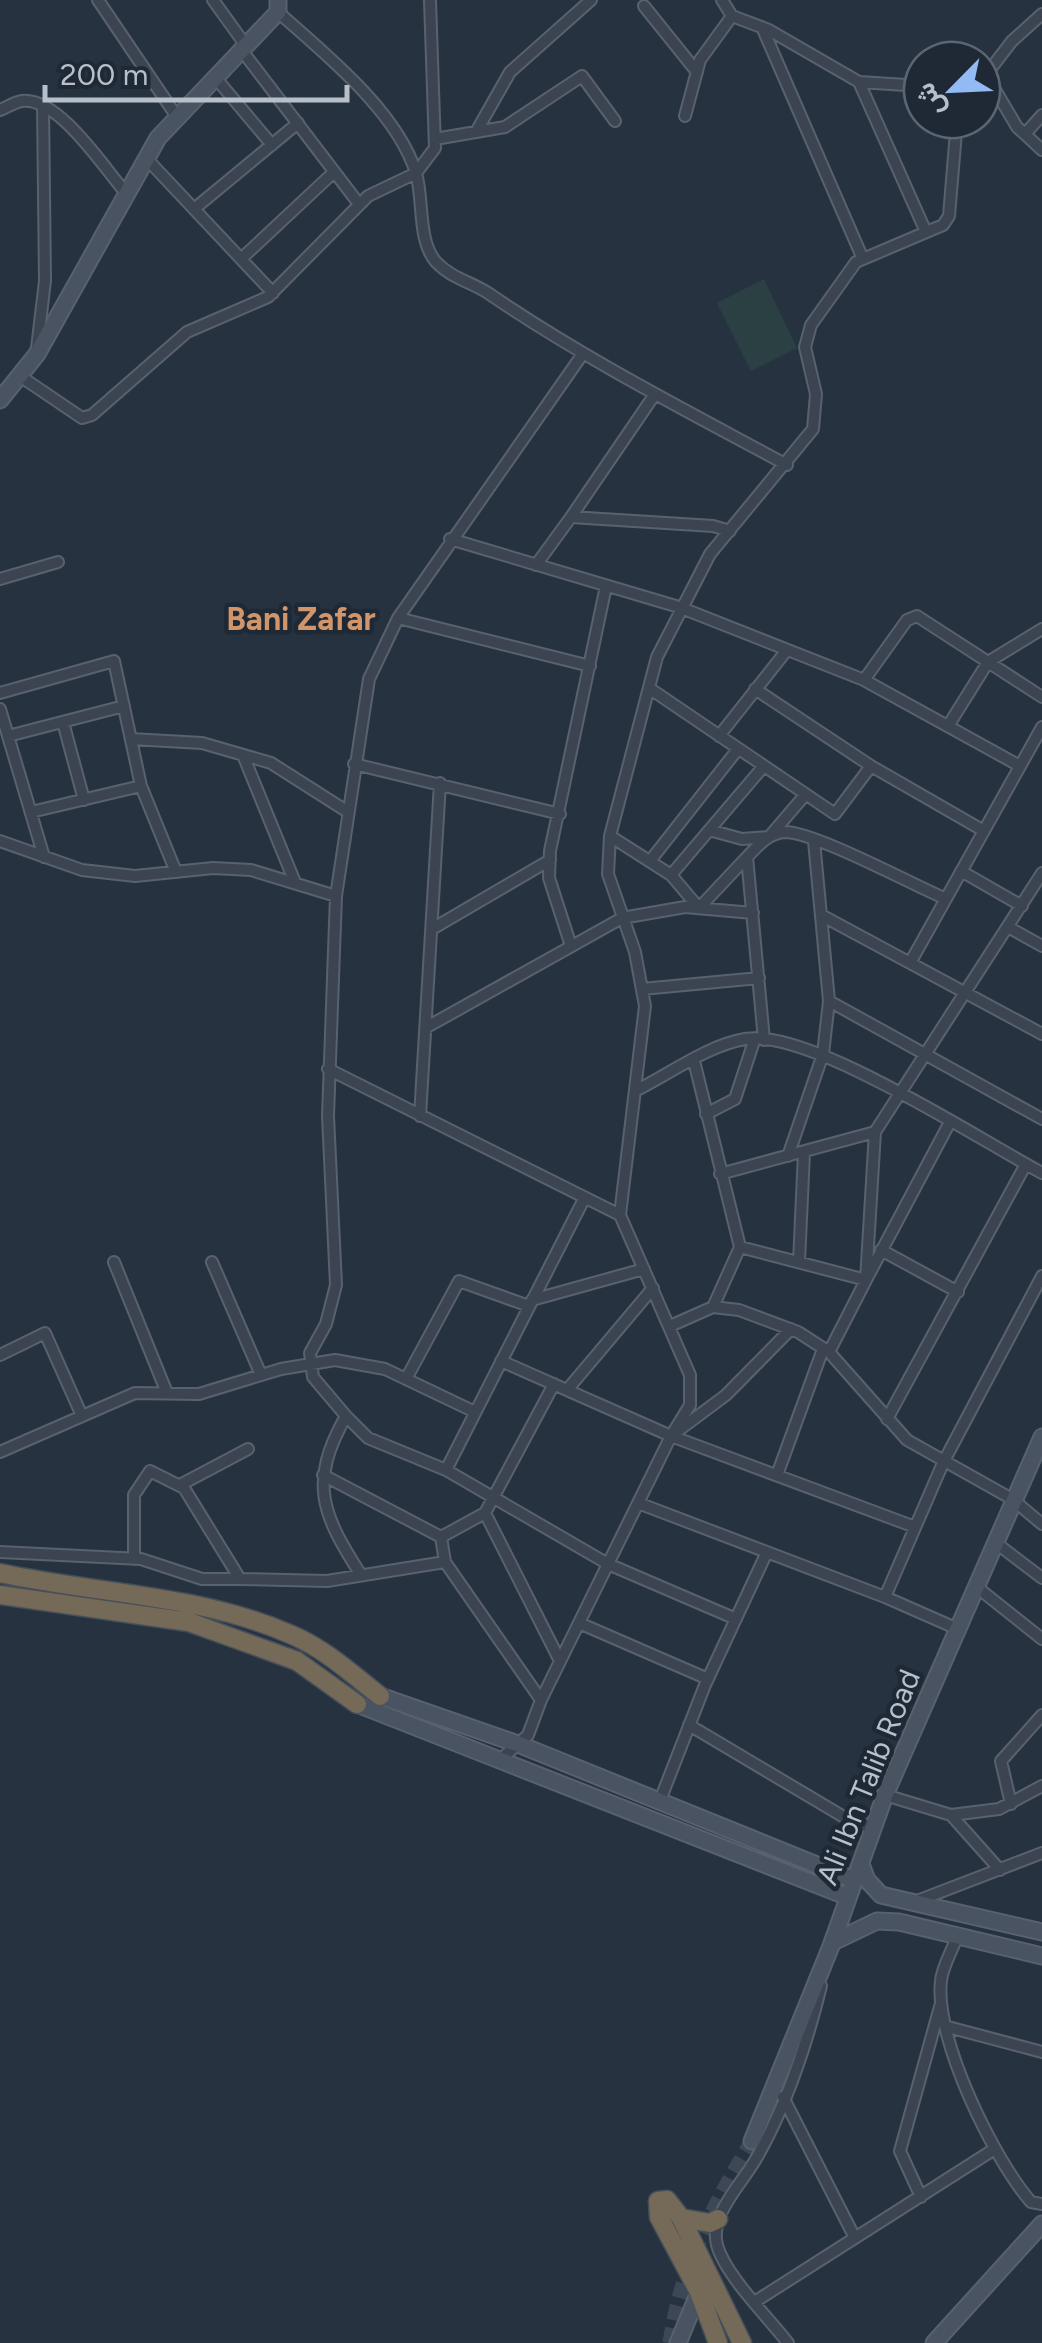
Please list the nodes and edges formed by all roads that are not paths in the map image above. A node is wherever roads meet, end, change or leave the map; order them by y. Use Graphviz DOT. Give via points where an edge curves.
graph roads {
  1 [pos="98,0"];
  2 [pos="213,0"];
  3 [pos="430,0"];
  4 [pos="591,0"];
  5 [pos="722,0"];
  6 [pos="278,6"];
  7 [pos="644,6"];
  8 [pos="1042,14"];
  9 [pos="732,16"];
  10 [pos="762,27"];
  11 [pos="242,45"];
  12 [pos="1002,54"];
  13 [pos="697,72"];
  14 [pos="214,76"];
  15 [pos="859,82"];
  16 [pos="902,85"];
  17 [pos="1002,100"];
  18 [pos="43,106"];
  19 [pos="0,110"];
  20 [pos="1042,115"];
  21 [pos="177,116"];
  22 [pos="685,116"];
  23 [pos="616,121"];
  24 [pos="298,123"];
  25 [pos="476,132"];
  26 [pos="1025,134"];
  27 [pos="435,139"];
  28 [pos="955,140"];
  29 [pos="272,145"];
  30 [pos="1042,150"];
  31 [pos="146,158"];
  32 [pos="334,172"];
  33 [pos="416,174"];
  34 [pos="126,193"];
  35 [pos="359,204"];
  36 [pos="194,209"];
  37 [pos="926,232"];
  38 [pos="241,258"];
  39 [pos="864,259"];
  40 [pos="273,292"];
  41 [pos="37,354"];
  42 [pos="582,354"];
  43 [pos="20,376"];
  44 [pos="655,394"];
  45 [pos="0,400"];
  46 [pos="786,465"];
  47 [pos="570,517"];
  48 [pos="730,531"];
  49 [pos="450,539"];
  50 [pos="58,562"];
  51 [pos="536,565"];
  52 [pos="0,579"];
  53 [pos="606,586"];
  54 [pos="679,608"];
  55 [pos="398,618"];
  56 [pos="1042,628"];
  57 [pos="788,650"];
  58 [pos="988,662"];
  59 [pos="590,666"];
  60 [pos="864,680"];
  61 [pos="650,688"];
  62 [pos="756,689"];
  63 [pos="0,693"];
  64 [pos="1042,697"];
  65 [pos="124,706"];
  66 [pos="0,709"];
  67 [pos="63,722"];
  68 [pos="948,726"];
  69 [pos="1042,727"];
  70 [pos="8,736"];
  71 [pos="720,736"];
  72 [pos="131,740"];
  73 [pos="738,749"];
  74 [pos="243,755"];
  75 [pos="354,764"];
  76 [pos="871,766"];
  77 [pos="1020,766"];
  78 [pos="763,767"];
  79 [pos="440,783"];
  80 [pos="141,786"];
  81 [pos="805,795"];
  82 [pos="84,800"];
  83 [pos="30,812"];
  84 [pos="348,812"];
  85 [pos="560,814"];
  86 [pos="709,830"];
  87 [pos="984,831"];
  88 [pos="610,836"];
  89 [pos="768,836"];
  90 [pos="0,841"];
  91 [pos="814,841"];
  92 [pos="44,856"];
  93 [pos="747,857"];
  94 [pos="550,860"];
  95 [pos="650,861"];
  96 [pos="176,872"];
  97 [pos="961,872"];
  98 [pos="671,875"];
  99 [pos="1041,876"];
  100 [pos="294,880"];
  101 [pos="336,896"];
  102 [pos="946,899"];
  103 [pos="1022,906"];
  104 [pos="699,908"];
  105 [pos="753,913"];
  106 [pos="821,915"];
  107 [pos="622,918"];
  108 [pos="1008,928"];
  109 [pos="432,929"];
  110 [pos="571,946"];
  111 [pos="1042,946"];
  112 [pos="910,963"];
  113 [pos="759,978"];
  114 [pos="642,989"];
  115 [pos="966,994"];
  116 [pos="829,1001"];
  117 [pos="427,1027"];
  118 [pos="1042,1034"];
  119 [pos="760,1039"];
  120 [pos="824,1054"];
  121 [pos="928,1056"];
  122 [pos="694,1061"];
  123 [pos="328,1070"];
  124 [pos="635,1092"];
  125 [pos="903,1095"];
  126 [pos="706,1114"];
  127 [pos="420,1116"];
  128 [pos="1042,1119"];
  129 [pos="950,1122"];
  130 [pos="875,1132"];
  131 [pos="804,1153"];
  132 [pos="788,1156"];
  133 [pos="1026,1164"];
  134 [pos="1042,1173"];
  135 [pos="720,1174"];
  136 [pos="584,1199"];
  137 [pos="620,1215"];
  138 [pos="740,1246"];
  139 [pos="881,1250"];
  140 [pos="114,1262"];
  141 [pos="212,1262"];
  142 [pos="798,1262"];
  143 [pos="644,1269"];
  144 [pos="1042,1276"];
  145 [pos="866,1280"];
  146 [pos="653,1288"];
  147 [pos="958,1292"];
  148 [pos="1037,1297"];
  149 [pos="530,1303"];
  150 [pos="713,1307"];
  151 [pos="670,1326"];
  152 [pos="791,1329"];
  153 [pos="826,1350"];
  154 [pos="0,1355"];
  155 [pos="501,1360"];
  156 [pos="311,1364"];
  157 [pos="261,1375"];
  158 [pos="406,1379"];
  159 [pos="554,1384"];
  160 [pos="567,1390"];
  161 [pos="167,1393"];
  162 [pos="476,1412"];
  163 [pos="82,1416"];
  164 [pos="346,1416"];
  165 [pos="887,1419"];
  166 [pos="671,1436"];
  167 [pos="1042,1437"];
  168 [pos="248,1449"];
  169 [pos="0,1452"];
  170 [pos="943,1463"];
  171 [pos="446,1470"];
  172 [pos="323,1475"];
  173 [pos="777,1475"];
  174 [pos="180,1486"];
  175 [pos="1012,1499"];
  176 [pos="492,1500"];
  177 [pos="638,1503"];
  178 [pos="485,1513"];
  179 [pos="1042,1524"];
  180 [pos="916,1527"];
  181 [pos="441,1537"];
  182 [pos="996,1543"];
  183 [pos="0,1552"];
  184 [pos="767,1552"];
  185 [pos="134,1559"];
  186 [pos="445,1562"];
  187 [pos="608,1564"];
  188 [pos="0,1573"];
  189 [pos="360,1576"];
  190 [pos="1042,1578"];
  191 [pos="240,1580"];
  192 [pos="978,1588"];
  193 [pos="0,1595"];
  194 [pos="886,1597"];
  195 [pos="736,1619"];
  196 [pos="579,1624"];
  197 [pos="960,1630"];
  198 [pos="1042,1639"];
  199 [pos="560,1661"];
  200 [pos="708,1679"];
  201 [pos="380,1696"];
  202 [pos="541,1700"];
  203 [pos="357,1704"];
  204 [pos="1042,1716"];
  205 [pos="690,1724"];
  206 [pos="518,1744"];
  207 [pos="500,1760"];
  208 [pos="1042,1786"];
  209 [pos="885,1795"];
  210 [pos="658,1804"];
  211 [pos="1011,1804"];
  212 [pos="951,1815"];
  213 [pos="874,1824"];
  214 [pos="1042,1853"];
  215 [pos="861,1864"];
  216 [pos="1000,1870"];
  217 [pos="854,1880"];
  218 [pos="848,1897"];
  219 [pos="914,1903"];
  220 [pos="1042,1932"];
  221 [pos="957,1937"];
  222 [pos="832,1944"];
  223 [pos="1042,1956"];
  224 [pos="942,1999"];
  225 [pos="948,2027"];
  226 [pos="1042,2052"];
  227 [pos="783,2097"];
  228 [pos="752,2141"];
  229 [pos="993,2150"];
  230 [pos="921,2197"];
  231 [pos="1042,2204"];
  232 [pos="681,2218"];
  233 [pos="718,2219"];
  234 [pos="1042,2224"];
  235 [pos="855,2238"];
  236 [pos="699,2292"];
  237 [pos="756,2301"];
  238 [pos="678,2343"];
  239 [pos="718,2343"];
  240 [pos="742,2343"];
  241 [pos="788,2343"];
  242 [pos="934,2343"];
  1 -- 21 [label="street"];
  2 -- 11 [label="street"];
  3 -- 27 [label="street"];
  4 -- 25 [label="street" via="510,72"];
  5 -- 9 [label="street"];
  6 -- 11 [label="main road"];
  6 -- 33 [label="street" via="345,70 400,140"];
  7 -- 13 [label="street"];
  8 -- 12 [label="street"];
  9 -- 10 [label="street"];
  9 -- 13 [label="street"];
  10 -- 15 [label="street"];
  10 -- 39 [label="street"];
  11 -- 14 [label="main road"];
  11 -- 24 [label="street"];
  13 -- 22 [label="street"];
  14 -- 21 [label="main road"];
  14 -- 29 [label="street"];
  15 -- 16 [label="street"];
  15 -- 37 [label="street"];
  17 -- 26 [label="street"];
  18 -- 19 [label="street" via="24,101"];
  18 -- 34 [label="street" via="65,120"];
  18 -- 41 [label="street" via="45,281"];
  20 -- 26 [label="street"];
  21 -- 31 [label="main road"];
  23 -- 25 [label="street" via="582,76 505,127"];
  24 -- 29 [label="street"];
  24 -- 32 [label="street"];
  25 -- 27 [label="street"];
  26 -- 30 [label="street"];
  27 -- 33 [label="street"];
  28 -- 37 [label="street" via="949,216"];
  29 -- 36 [label="street"];
  31 -- 34 [label="main road"];
  31 -- 36 [label="street"];
  32 -- 35 [label="street"];
  32 -- 38 [label="street"];
  33 -- 35 [label="street"];
  33 -- 42 [label="street" via="433,259"];
  34 -- 41 [label="main road"];
  35 -- 40 [label="street"];
  36 -- 38 [label="street"];
  37 -- 39 [label="street"];
  38 -- 40 [label="street"];
  39 -- 46 [label="street" via="807,334 817,412 805,443"];
  40 -- 43 [label="street" via="187,332 92,415 72,413"];
  41 -- 43 [label="main road"];
  42 -- 44 [label="street"];
  42 -- 49 [label="street"];
  43 -- 45 [label="main road"];
  44 -- 46 [label="street"];
  44 -- 47 [label="street"];
  46 -- 48 [label="street"];
  47 -- 48 [label="street"];
  47 -- 51 [label="street"];
  48 -- 54 [label="street"];
  49 -- 51 [label="street"];
  49 -- 55 [label="street"];
  50 -- 52 [label="street"];
  51 -- 53 [label="street"];
  53 -- 54 [label="street"];
  53 -- 59 [label="street"];
  54 -- 57 [label="street"];
  54 -- 61 [label="street"];
  55 -- 59 [label="street"];
  55 -- 75 [label="street" via="369,679"];
  56 -- 58 [label="street"];
  57 -- 60 [label="street"];
  57 -- 62 [label="street"];
  58 -- 60 [label="street" via="917,616"];
  58 -- 64 [label="street"];
  58 -- 68 [label="street"];
  59 -- 85 [label="street"];
  60 -- 68 [label="street"];
  61 -- 71 [label="street"];
  61 -- 88 [label="street"];
  62 -- 71 [label="street"];
  62 -- 76 [label="street"];
  63 -- 65 [label="street" via="114,661"];
  65 -- 67 [label="street"];
  65 -- 72 [label="street"];
  66 -- 70 [label="street"];
  67 -- 70 [label="street"];
  67 -- 82 [label="street"];
  68 -- 77 [label="street"];
  69 -- 77 [label="street"];
  70 -- 83 [label="street"];
  71 -- 73 [label="street"];
  72 -- 74 [label="street" via="202,743"];
  72 -- 80 [label="street"];
  73 -- 78 [label="street"];
  73 -- 95 [label="street"];
  74 -- 84 [label="street" via="271,763"];
  74 -- 100 [label="street"];
  75 -- 79 [label="street"];
  75 -- 84 [label="street"];
  76 -- 81 [label="street" via="835,814"];
  76 -- 87 [label="street"];
  77 -- 87 [label="street"];
  78 -- 81 [label="street"];
  78 -- 86 [label="street"];
  79 -- 85 [label="street"];
  79 -- 109 [label="street"];
  80 -- 82 [label="street"];
  80 -- 96 [label="street"];
  81 -- 89 [label="street"];
  82 -- 83 [label="street"];
  83 -- 92 [label="street"];
  84 -- 101 [label="street"];
  85 -- 94 [label="street"];
  86 -- 89 [label="street" via="742,839"];
  86 -- 98 [label="street"];
  87 -- 97 [label="street"];
  88 -- 95 [label="street"];
  88 -- 107 [label="street" via="608,874"];
  89 -- 91 [label="street" via="787,832"];
  89 -- 93 [label="street"];
  90 -- 92 [label="street"];
  91 -- 102 [label="street"];
  91 -- 106 [label="street"];
  92 -- 96 [label="street" via="100,872"];
  93 -- 104 [label="street"];
  93 -- 105 [label="street"];
  94 -- 109 [label="street"];
  94 -- 110 [label="street" via="548,878"];
  95 -- 98 [label="street"];
  96 -- 100 [label="street" via="251,870"];
  97 -- 102 [label="street"];
  97 -- 103 [label="street"];
  98 -- 104 [label="street"];
  99 -- 103 [label="street"];
  100 -- 101 [label="street"];
  101 -- 123 [label="street"];
  102 -- 112 [label="street"];
  103 -- 108 [label="street"];
  104 -- 105 [label="street"];
  104 -- 107 [label="street"];
  105 -- 113 [label="street"];
  106 -- 112 [label="street"];
  106 -- 116 [label="street"];
  107 -- 110 [label="street"];
  107 -- 114 [label="street"];
  108 -- 111 [label="street"];
  108 -- 115 [label="street"];
  109 -- 117 [label="street"];
  110 -- 117 [label="street"];
  112 -- 115 [label="street"];
  113 -- 114 [label="street"];
  113 -- 119 [label="street"];
  114 -- 124 [label="street"];
  115 -- 118 [label="street"];
  115 -- 121 [label="street"];
  116 -- 120 [label="street"];
  116 -- 121 [label="street"];
  117 -- 127 [label="street"];
  119 -- 120 [label="street"];
  119 -- 122 [label="street" via="732,1042"];
  119 -- 126 [label="street" via="735,1099"];
  120 -- 125 [label="street"];
  120 -- 132 [label="street"];
  121 -- 125 [label="street"];
  121 -- 128 [label="street"];
  122 -- 124 [label="street"];
  122 -- 126 [label="street"];
  123 -- 127 [label="street"];
  123 -- 156 [label="street" via="336,1286"];
  124 -- 137 [label="street"];
  125 -- 129 [label="street"];
  125 -- 130 [label="street"];
  126 -- 135 [label="street"];
  127 -- 136 [label="street"];
  129 -- 133 [label="street"];
  129 -- 139 [label="street"];
  130 -- 131 [label="street"];
  130 -- 145 [label="street"];
  131 -- 132 [label="street"];
  131 -- 142 [label="street"];
  132 -- 135 [label="street"];
  133 -- 134 [label="street"];
  133 -- 147 [label="street"];
  135 -- 138 [label="street"];
  136 -- 137 [label="street"];
  136 -- 149 [label="street"];
  137 -- 143 [label="street"];
  138 -- 142 [label="street"];
  138 -- 150 [label="street"];
  139 -- 145 [label="street"];
  139 -- 147 [label="street"];
  140 -- 161 [label="street"];
  141 -- 157 [label="street"];
  142 -- 145 [label="street"];
  143 -- 146 [label="street"];
  143 -- 149 [label="street"];
  144 -- 148 [label="street"];
  145 -- 153 [label="street"];
  146 -- 151 [label="street"];
  146 -- 160 [label="street"];
  147 -- 165 [label="street"];
  148 -- 170 [label="street"];
  149 -- 155 [label="street"];
  149 -- 158 [label="street" via="458,1281"];
  150 -- 151 [label="street"];
  150 -- 152 [label="street"];
  151 -- 166 [label="street" via="690,1375 690,1405"];
  152 -- 153 [label="street"];
  152 -- 166 [label="street" via="726,1395"];
  153 -- 165 [label="street"];
  153 -- 173 [label="street"];
  154 -- 163 [label="street" via="45,1333"];
  155 -- 159 [label="street"];
  155 -- 162 [label="street"];
  156 -- 157 [label="street"];
  156 -- 158 [label="street" via="335,1360"];
  156 -- 164 [label="street" via="312,1377"];
  157 -- 161 [label="street" via="200,1394"];
  158 -- 162 [label="street"];
  159 -- 160 [label="street"];
  159 -- 176 [label="street"];
  160 -- 166 [label="street"];
  161 -- 163 [label="street" via="135,1392"];
  162 -- 171 [label="street"];
  163 -- 169 [label="street"];
  164 -- 171 [label="street" via="368,1438"];
  164 -- 172 [label="street" via="326,1450"];
  165 -- 170 [label="street"];
  166 -- 173 [label="street"];
  166 -- 177 [label="street"];
  167 -- 175 [label="main road, Ali Ibn Talib Road"];
  168 -- 174 [label="street"];
  170 -- 175 [label="street"];
  170 -- 180 [label="street"];
  171 -- 176 [label="street"];
  172 -- 181 [label="street"];
  172 -- 189 [label="street" via="333,1531"];
  173 -- 180 [label="street"];
  174 -- 185 [label="street" via="150,1471 134,1495"];
  174 -- 191 [label="street"];
  175 -- 179 [label="street"];
  175 -- 182 [label="main road, Ali Ibn Talib Road"];
  176 -- 178 [label="street"];
  176 -- 187 [label="street"];
  177 -- 184 [label="street"];
  177 -- 187 [label="street"];
  178 -- 181 [label="street"];
  178 -- 199 [label="street"];
  180 -- 194 [label="street"];
  181 -- 186 [label="street"];
  182 -- 190 [label="street"];
  182 -- 192 [label="main road, Ali Ibn Talib Road"];
  183 -- 185 [label="street"];
  184 -- 194 [label="street"];
  184 -- 195 [label="street"];
  185 -- 191 [label="street" via="202,1578"];
  186 -- 189 [label="street"];
  186 -- 202 [label="street"];
  187 -- 195 [label="street"];
  187 -- 196 [label="street"];
  188 -- 201 [label="highway" via="237,1615 294,1636"];
  189 -- 191 [label="street"];
  192 -- 197 [label="main road, Ali Ibn Talib Road"];
  192 -- 198 [label="street"];
  193 -- 203 [label="highway" via="189,1622 297,1661"];
  194 -- 197 [label="street"];
  195 -- 200 [label="street"];
  196 -- 199 [label="street"];
  196 -- 200 [label="street"];
  197 -- 209 [label="main road, Ali Ibn Talib Road"];
  199 -- 202 [label="street"];
  200 -- 205 [label="street"];
  201 -- 206 [label="main road"];
  202 -- 206 [label="street"];
  203 -- 207 [label="main road"];
  204 -- 211 [label="street" via="1002,1761"];
  205 -- 210 [label="street"];
  205 -- 213 [label="street" via="859,1826"];
  206 -- 207 [label="street"];
  206 -- 210 [label="main road"];
  207 -- 218 [label="main road"];
  208 -- 211 [label="street"];
  209 -- 212 [label="street"];
  209 -- 213 [label="main road, Ali Ibn Talib Road"];
  210 -- 217 [label="main road"];
  211 -- 212 [label="street"];
  212 -- 216 [label="street"];
  213 -- 215 [label="main road, Ali Ibn Talib Road"];
  214 -- 216 [label="street"];
  215 -- 217 [label="main road, Ali Ibn Talib Road"];
  215 -- 219 [label="main road" via="872,1890"];
  216 -- 219 [label="street"];
  217 -- 218 [label="main road, Ali Ibn Talib Road"];
  218 -- 222 [label="main road, Ali Ibn Talib Road"];
  219 -- 220 [label="main road"];
  221 -- 222 [label="main road" via="877,1922"];
  221 -- 223 [label="main road"];
  221 -- 224 [label="street" via="940,1979"];
  222 -- 227 [label="street"];
  222 -- 228 [label="main road, Ali Ibn Talib Road"];
  224 -- 225 [label="street"];
  224 -- 230 [label="street" via="900,2151"];
  225 -- 226 [label="street"];
  225 -- 229 [label="street"];
  227 -- 233 [label="street" via="758,2155"];
  227 -- 235 [label="street"];
  229 -- 230 [label="street"];
  229 -- 231 [label="street" via="1031,2202"];
  230 -- 235 [label="street"];
  232 -- 233 [label="highway"];
  232 -- 236 [label="highway" via="667,2200 658,2201 659,2217"];
  232 -- 240 [label="highway"];
  233 -- 237 [label="street" via="721,2258"];
  234 -- 242 [label="main road"];
  235 -- 237 [label="street"];
  236 -- 238 [label="main road"];
  236 -- 239 [label="highway"];
  237 -- 241 [label="street"];
}
